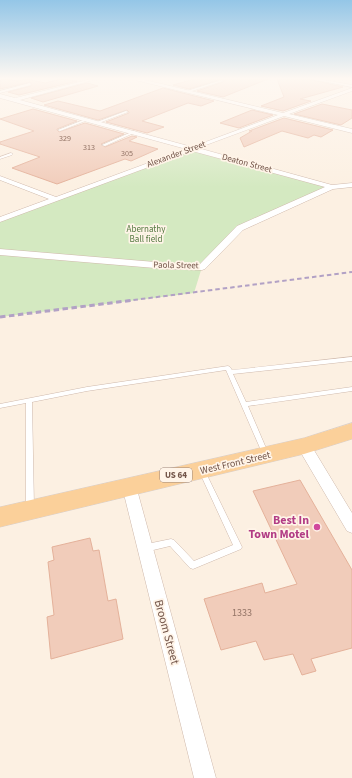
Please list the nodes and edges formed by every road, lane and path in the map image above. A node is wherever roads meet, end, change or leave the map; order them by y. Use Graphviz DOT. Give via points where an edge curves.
graph roads {
  1 [pos="71,115"];
  2 [pos="117,115"];
  3 [pos="280,115"];
  4 [pos="289,115"];
  5 [pos="88,120"];
  6 [pos="98,122"];
  7 [pos="59,130"];
  8 [pos="352,131"];
  9 [pos="135,132"];
  10 [pos="104,145"];
  11 [pos="192,148"];
  12 [pos="11,154"];
  13 [pos="0,158"];
  14 [pos="0,178"];
  15 [pos="352,184"];
  16 [pos="332,186"];
  17 [pos="55,200"];
  18 [pos="0,220"];
  19 [pos="0,252"];
  20 [pos="352,359"];
  21 [pos="230,372"];
  22 [pos="352,389"];
  23 [pos="29,400"];
  24 [pos="244,404"];
  25 [pos="0,406"];
  26 [pos="352,431"];
  27 [pos="304,446"];
  28 [pos="266,455"];
  29 [pos="202,469"];
  30 [pos="129,486"];
  31 [pos="30,510"];
  32 [pos="0,517"];
  33 [pos="352,526"];
  34 [pos="145,548"];
  35 [pos="205,778"];
  1 -- 5 [label="street, Deaton Street"];
  2 -- 6 [label="lane"];
  3 -- 11 [label="street, Alexander Street"];
  4 -- 8 [label="street"];
  5 -- 6 [label="street, Deaton Street"];
  5 -- 7 [label="lane"];
  6 -- 9 [label="street, Deaton Street"];
  9 -- 10 [label="lane"];
  9 -- 11 [label="street, Deaton Street"];
  11 -- 16 [label="street, Deaton Street"];
  11 -- 17 [label="street, Alexander Street"];
  12 -- 13 [label="lane"];
  14 -- 17 [label="street"];
  15 -- 16 [label="street, Paola Street"];
  16 -- 19 [label="street, Paola Street" via="240,228 202,268"];
  17 -- 18 [label="street, Alexander Street"];
  20 -- 21 [label="lane"];
  21 -- 23 [label="lane" via="228,368 87,388"];
  21 -- 24 [label="lane"];
  22 -- 24 [label="lane"];
  23 -- 25 [label="lane"];
  23 -- 31 [label="lane"];
  24 -- 28 [label="lane"];
  26 -- 27 [label="main road, West Front Street / US 64"];
  27 -- 28 [label="main road, West Front Street / US 64"];
  27 -- 33 [label="street"];
  28 -- 29 [label="main road, West Front Street / US 64"];
  29 -- 30 [label="main road, West Front Street / US 64"];
  29 -- 34 [label="lane" via="238,546 193,564 171,542"];
  30 -- 31 [label="main road, West Front Street / US 64"];
  30 -- 34 [label="street, Broom Street"];
  31 -- 32 [label="main road, West Front Street / US 64"];
  34 -- 35 [label="street, Broom Street"];
}
